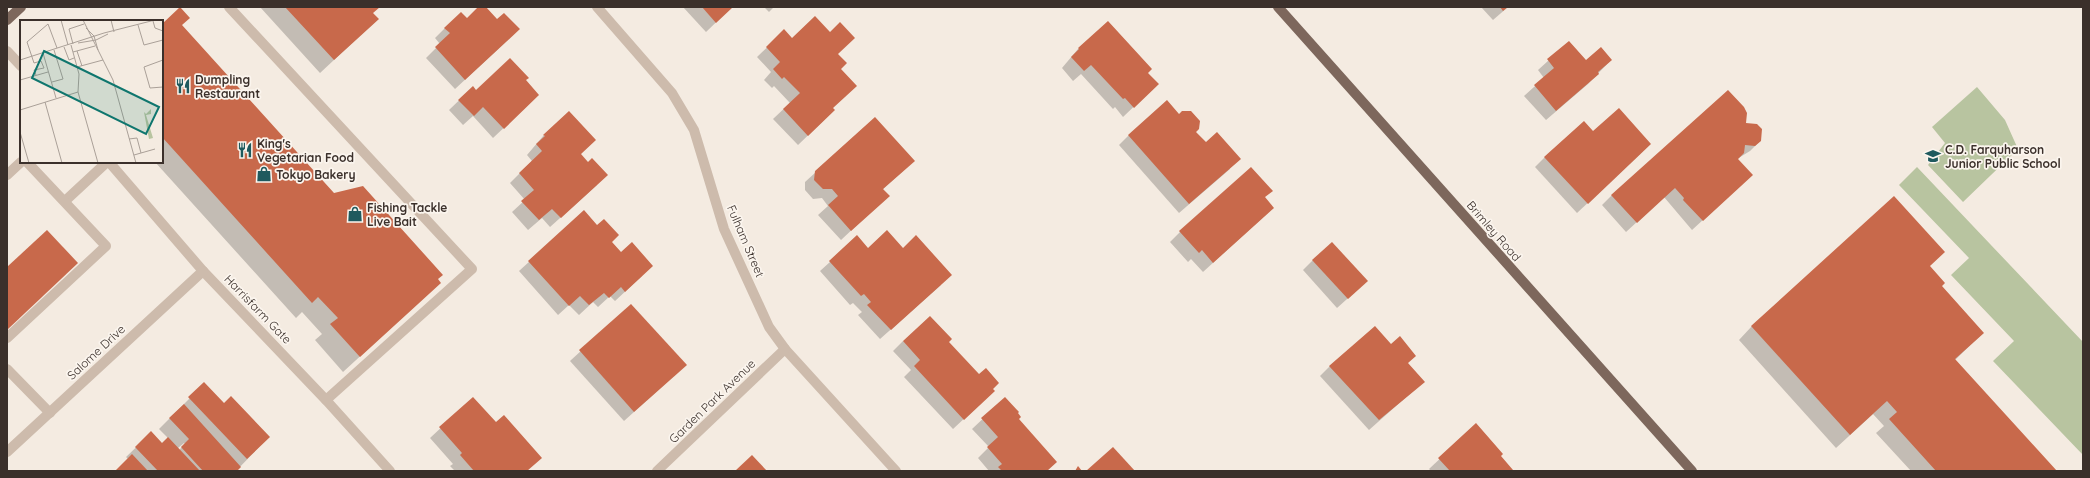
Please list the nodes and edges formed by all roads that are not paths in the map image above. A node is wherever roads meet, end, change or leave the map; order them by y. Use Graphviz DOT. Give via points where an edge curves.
graph roads {
  1 [pos="21,7"];
  2 [pos="229,7"];
  3 [pos="597,7"];
  4 [pos="1278,7"];
  5 [pos="7,20"];
  6 [pos="7,50"];
  7 [pos="20,65"];
  8 [pos="20,163"];
  9 [pos="28,163"];
  10 [pos="107,163"];
  11 [pos="109,163"];
  12 [pos="7,175"];
  13 [pos="65,201"];
  14 [pos="203,270"];
  15 [pos="7,338"];
  16 [pos="785,349"];
  17 [pos="7,369"];
  18 [pos="326,400"];
  19 [pos="50,413"];
  20 [pos="7,452"];
  21 [pos="390,471"];
  22 [pos="657,471"];
  23 [pos="896,471"];
  24 [pos="1692,471"];
  1 -- 5 [label="main road"];
  2 -- 18 [label="street" via="472,269"];
  3 -- 16 [label="street, Fulham Street" via="672,93 694,130 724,229 770,327"];
  4 -- 24 [label="main road, Brimley Road"];
  6 -- 7 [label="street"];
  8 -- 12 [label="street"];
  9 -- 13 [label="street"];
  10 -- 13 [label="street"];
  11 -- 14 [label="street, Harrisfarm Gate"];
  13 -- 15 [label="street" via="106,246"];
  14 -- 18 [label="street, Harrisfarm Gate"];
  14 -- 19 [label="street, Salome Drive"];
  16 -- 22 [label="street, Garden Park Avenue"];
  16 -- 23 [label="street, Fulham Street"];
  17 -- 19 [label="street"];
  18 -- 21 [label="street, Harrisfarm Gate"];
  19 -- 20 [label="street, Salome Drive"];
}
